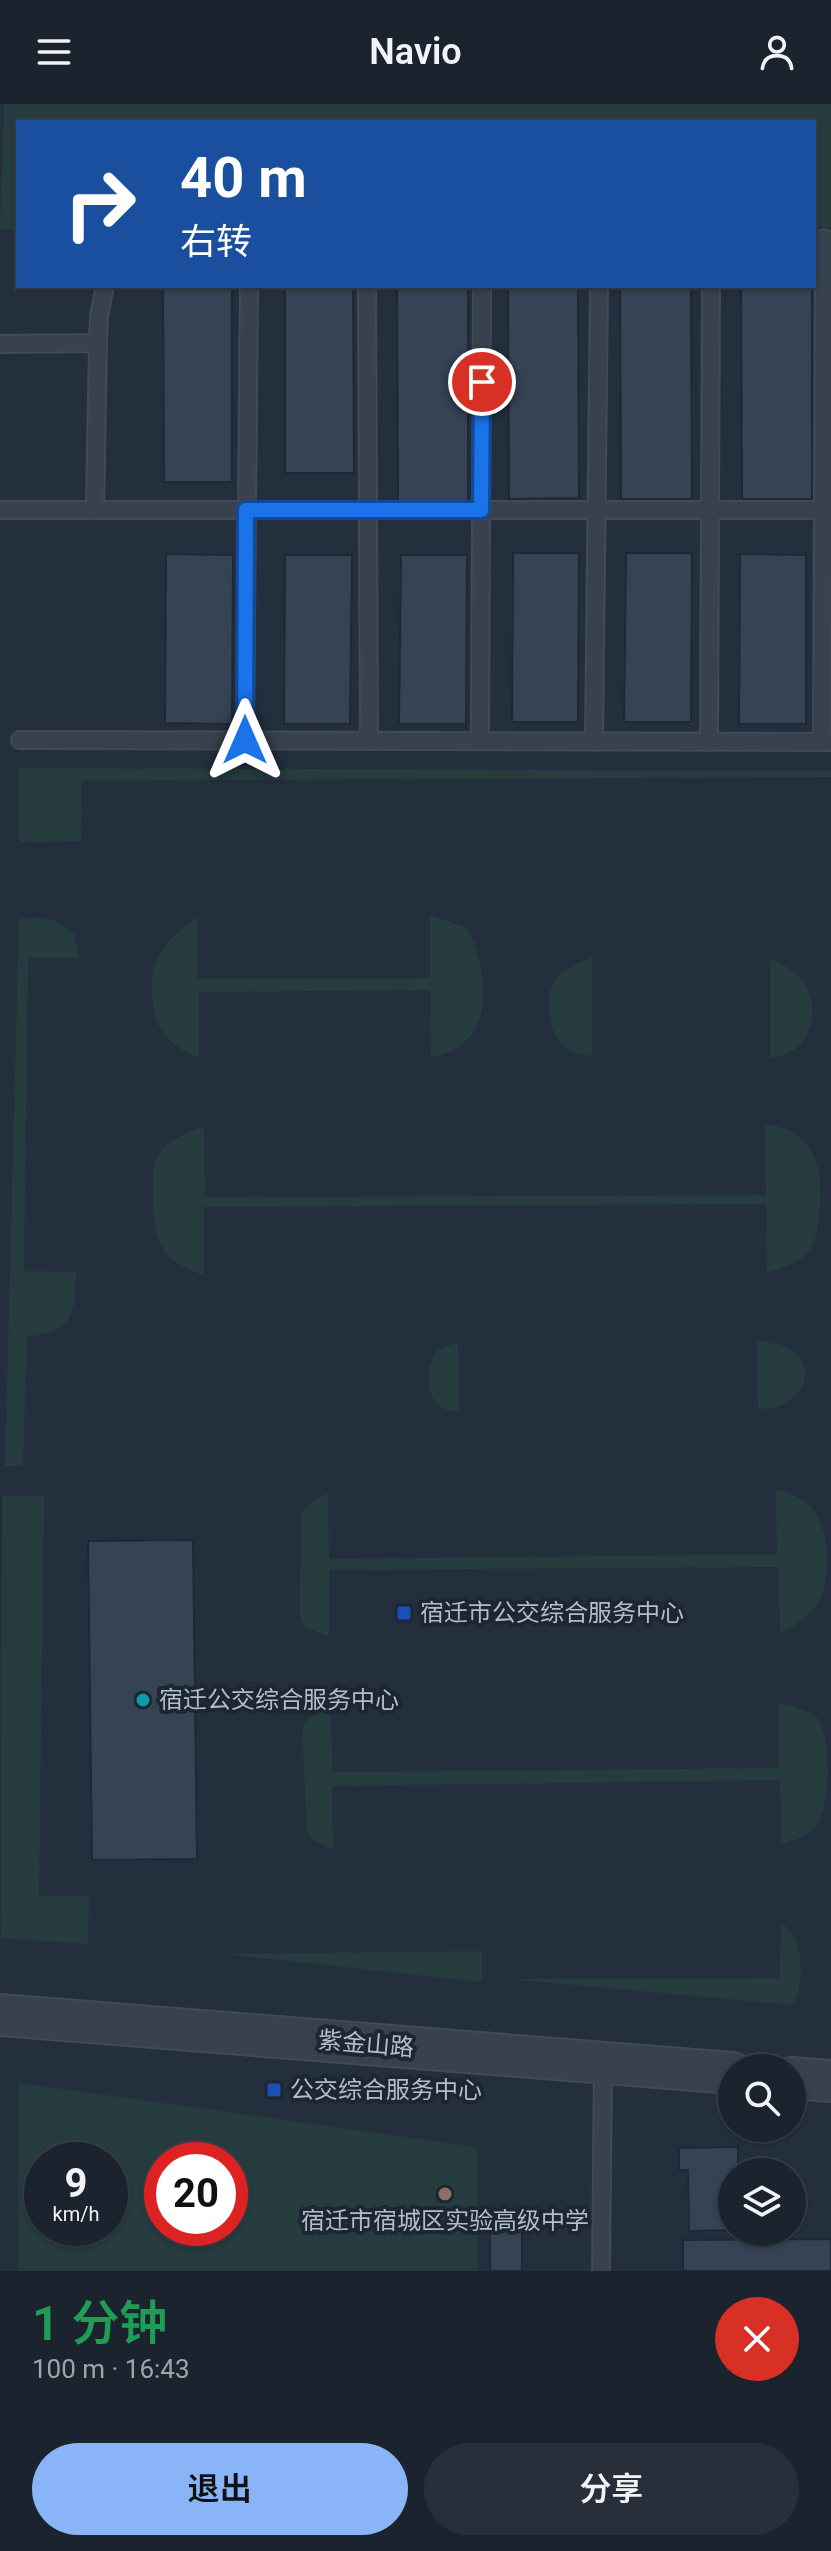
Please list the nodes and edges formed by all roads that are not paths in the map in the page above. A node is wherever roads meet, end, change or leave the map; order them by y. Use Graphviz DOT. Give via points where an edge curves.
graph roads {
  1 [pos="823,238"];
  2 [pos="105,288"];
  3 [pos="249,288"];
  4 [pos="367,288"];
  5 [pos="482,288"];
  6 [pos="599,288"];
  7 [pos="711,288"];
  8 [pos="98,343"];
  9 [pos="0,344"];
  10 [pos="0,510"];
  11 [pos="95,510"];
  12 [pos="246,510"];
  13 [pos="368,510"];
  14 [pos="481,510"];
  15 [pos="597,510"];
  16 [pos="710,510"];
  17 [pos="827,510"];
  18 [pos="20,740"];
  19 [pos="245,740"];
  20 [pos="369,741"];
  21 [pos="480,741"];
  22 [pos="594,742"];
  23 [pos="709,742"];
  24 [pos="826,742"];
  25 [pos="0,2015"];
  26 [pos="603,2063"];
  27 [pos="718,2072"];
  28 [pos="806,2079"];
  29 [pos="831,2081"];
  30 [pos="601,2271"];
  1 -- 17 [label="lane"];
  2 -- 8 [label="lane"];
  3 -- 12 [label="lane"];
  4 -- 13 [label="lane"];
  5 -- 14 [label="lane"];
  6 -- 15 [label="lane"];
  7 -- 16 [label="lane"];
  8 -- 9 [label="lane"];
  8 -- 11 [label="lane"];
  10 -- 11 [label="lane"];
  11 -- 12 [label="lane"];
  12 -- 13 [label="lane"];
  12 -- 19 [label="lane"];
  13 -- 14 [label="lane"];
  13 -- 20 [label="lane"];
  14 -- 15 [label="lane"];
  14 -- 21 [label="lane"];
  15 -- 16 [label="lane"];
  15 -- 22 [label="lane"];
  16 -- 17 [label="lane"];
  16 -- 23 [label="lane"];
  17 -- 24 [label="lane"];
  18 -- 19 [label="lane"];
  19 -- 20 [label="lane"];
  20 -- 21 [label="lane"];
  21 -- 22 [label="lane"];
  22 -- 23 [label="lane"];
  23 -- 24 [label="lane"];
  25 -- 26 [label="street, 紫金山路"];
  26 -- 27 [label="street, 紫金山路"];
  26 -- 30 [label="lane"];
  28 -- 29 [label="street"];
}
